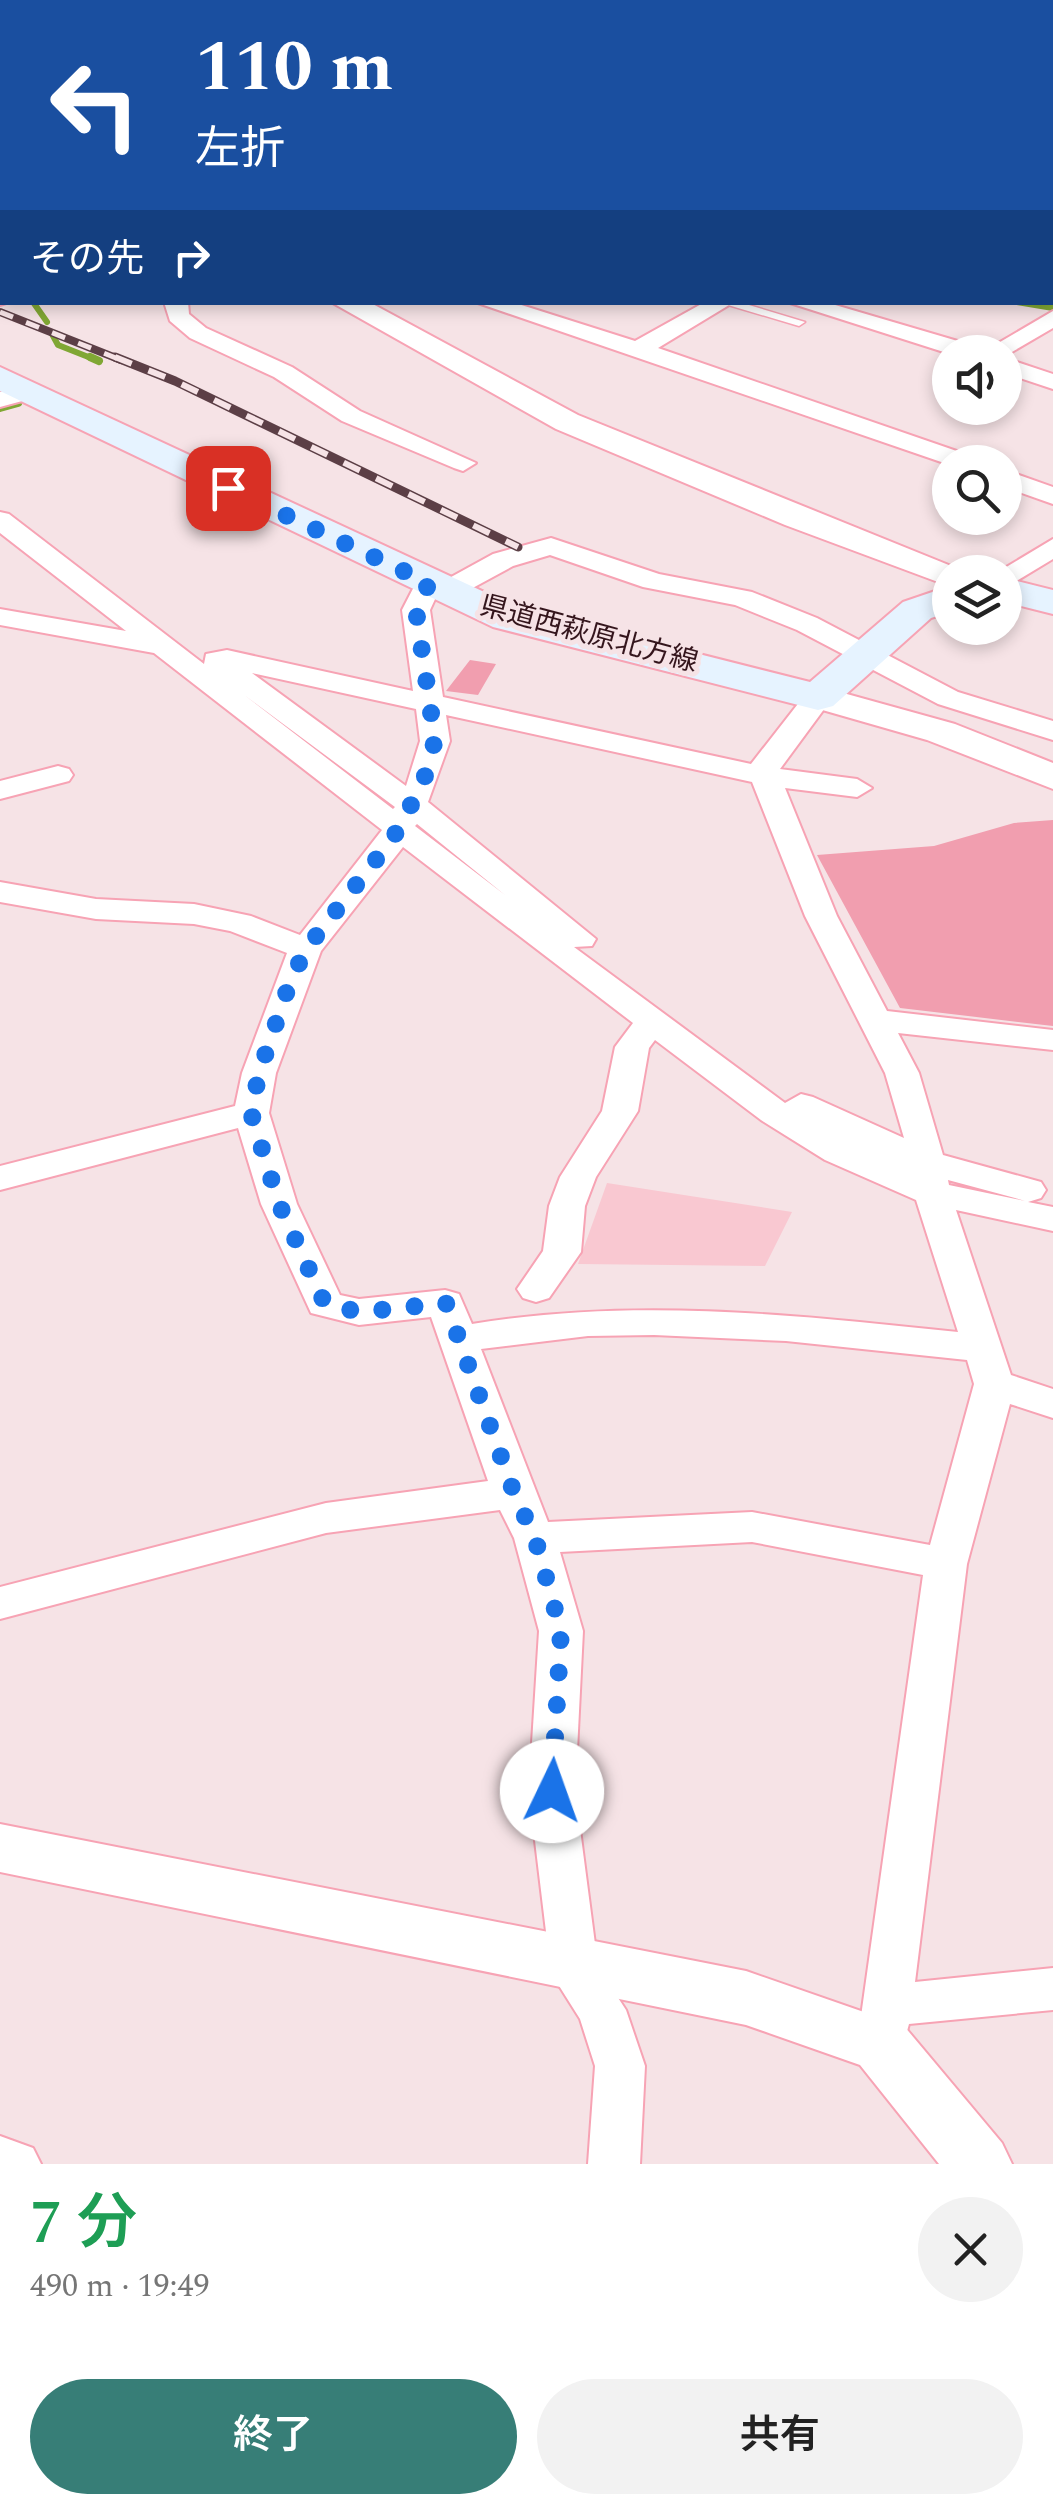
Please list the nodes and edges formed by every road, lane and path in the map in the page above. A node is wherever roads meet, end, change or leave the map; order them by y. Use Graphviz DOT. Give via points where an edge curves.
graph roads {
  1 [pos="176,305"];
  2 [pos="352,305"];
  3 [pos="496,305"];
  4 [pos="718,305"];
  5 [pos="746,305"];
  6 [pos="798,312"];
  7 [pos="1053,318"];
  8 [pos="1022,336"];
  9 [pos="932,343"];
  10 [pos="640,349"];
  11 [pos="1022,371"];
  12 [pos="1053,382"];
  13 [pos="9,390"];
  14 [pos="932,451"];
  15 [pos="463,463"];
  16 [pos="1022,484"];
  17 [pos="1053,496"];
  18 [pos="0,497"];
  19 [pos="0,520"];
  20 [pos="1053,547"];
  21 [pos="932,567"];
  22 [pos="1022,568"];
  23 [pos="438,587"];
  24 [pos="1022,594"];
  25 [pos="1053,602"];
  26 [pos="932,604"];
  27 [pos="0,616"];
  28 [pos="164,647"];
  29 [pos="864,654"];
  30 [pos="210,656"];
  31 [pos="818,697"];
  32 [pos="430,701"];
  33 [pos="985,712"];
  34 [pos="1053,715"];
  35 [pos="1053,731"];
  36 [pos="58,775"];
  37 [pos="764,776"];
  38 [pos="1053,777"];
  39 [pos="857,788"];
  40 [pos="0,790"];
  41 [pos="407,817"];
  42 [pos="0,892"];
  43 [pos="306,949"];
  44 [pos="878,1020"];
  45 [pos="651,1022"];
  46 [pos="1053,1040"];
  47 [pos="251,1113"];
  48 [pos="928,1177"];
  49 [pos="0,1178"];
  50 [pos="1053,1195"];
  51 [pos="1053,1219"];
  52 [pos="536,1289"];
  53 [pos="459,1339"];
  54 [pos="987,1366"];
  55 [pos="1053,1404"];
  56 [pos="514,1493"];
  57 [pos="535,1538"];
  58 [pos="946,1564"];
  59 [pos="0,1604"];
  60 [pos="0,1848"];
  61 [pos="574,1963"];
  62 [pos="1053,1989"];
  63 [pos="885,2025"];
  64 [pos="0,2159"];
  65 [pos="15,2164"];
  66 [pos="614,2164"];
  67 [pos="979,2164"];
  1 -- 15 [label="street" via="178,316 198,333 283,372 351,416"];
  2 -- 21 [label="street" via="567,422"];
  3 -- 10 [label="street"];
  4 -- 10 [label="street"];
  5 -- 6 [label="lane"];
  6 -- 9 [label="street"];
  7 -- 8 [label="street"];
  10 -- 14 [label="street"];
  11 -- 12 [label="street"];
  13 -- 23 [label="main road, 県道西萩原北方線"];
  16 -- 17 [label="street"];
  18 -- 30 [label="street"];
  19 -- 28 [label="street"];
  20 -- 22 [label="street"];
  23 -- 29 [label="street" via="552,546 653,581 742,598"];
  23 -- 31 [label="main road, 県道西萩原北方線" via="506,618"];
  23 -- 32 [label="street" via="416,610"];
  24 -- 25 [label="main road"];
  26 -- 29 [label="main road"];
  27 -- 28 [label="street"];
  28 -- 30 [label="street"];
  28 -- 41 [label="street"];
  29 -- 31 [label="main road"];
  29 -- 33 [label="street"];
  30 -- 32 [label="street"];
  30 -- 41 [label="street"];
  31 -- 37 [label="street" via="764,766"];
  31 -- 38 [label="street" via="941,732"];
  32 -- 37 [label="street"];
  32 -- 41 [label="street" via="435,740"];
  33 -- 34 [label="street"];
  33 -- 35 [label="street"];
  36 -- 40 [label="street"];
  37 -- 39 [label="street"];
  37 -- 44 [label="street" via="822,916"];
  41 -- 43 [label="street"];
  41 -- 45 [label="street"];
  41 -- 48 [label="street" via="798,1104"];
  42 -- 43 [label="street" via="96,909 194,914"];
  43 -- 47 [label="street" via="259,1073"];
  44 -- 46 [label="street"];
  44 -- 48 [label="street" via="922,1134"];
  45 -- 48 [label="street" via="838,1152"];
  45 -- 52 [label="street" via="632,1047 620,1111 566,1206 562,1252"];
  47 -- 49 [label="street"];
  47 -- 53 [label="street" via="279,1204 325,1304 360,1312 446,1303"];
  48 -- 50 [label="street"];
  48 -- 51 [label="street"];
  48 -- 54 [label="street"];
  53 -- 54 [label="street" via="616,1322 732,1325"];
  53 -- 56 [label="street"];
  54 -- 55 [label="street"];
  54 -- 58 [label="street" via="984,1434"];
  56 -- 57 [label="street"];
  56 -- 59 [label="street" via="326,1518"];
  57 -- 58 [label="street" via="752,1528"];
  57 -- 61 [label="street" via="561,1631 552,1791"];
  58 -- 63 [label="street"];
  60 -- 61 [label="street"];
  61 -- 63 [label="street"];
  61 -- 66 [label="street" via="602,2010 620,2066"];
  62 -- 63 [label="street"];
  63 -- 67 [label="street"];
  64 -- 65 [label="street"];
}
